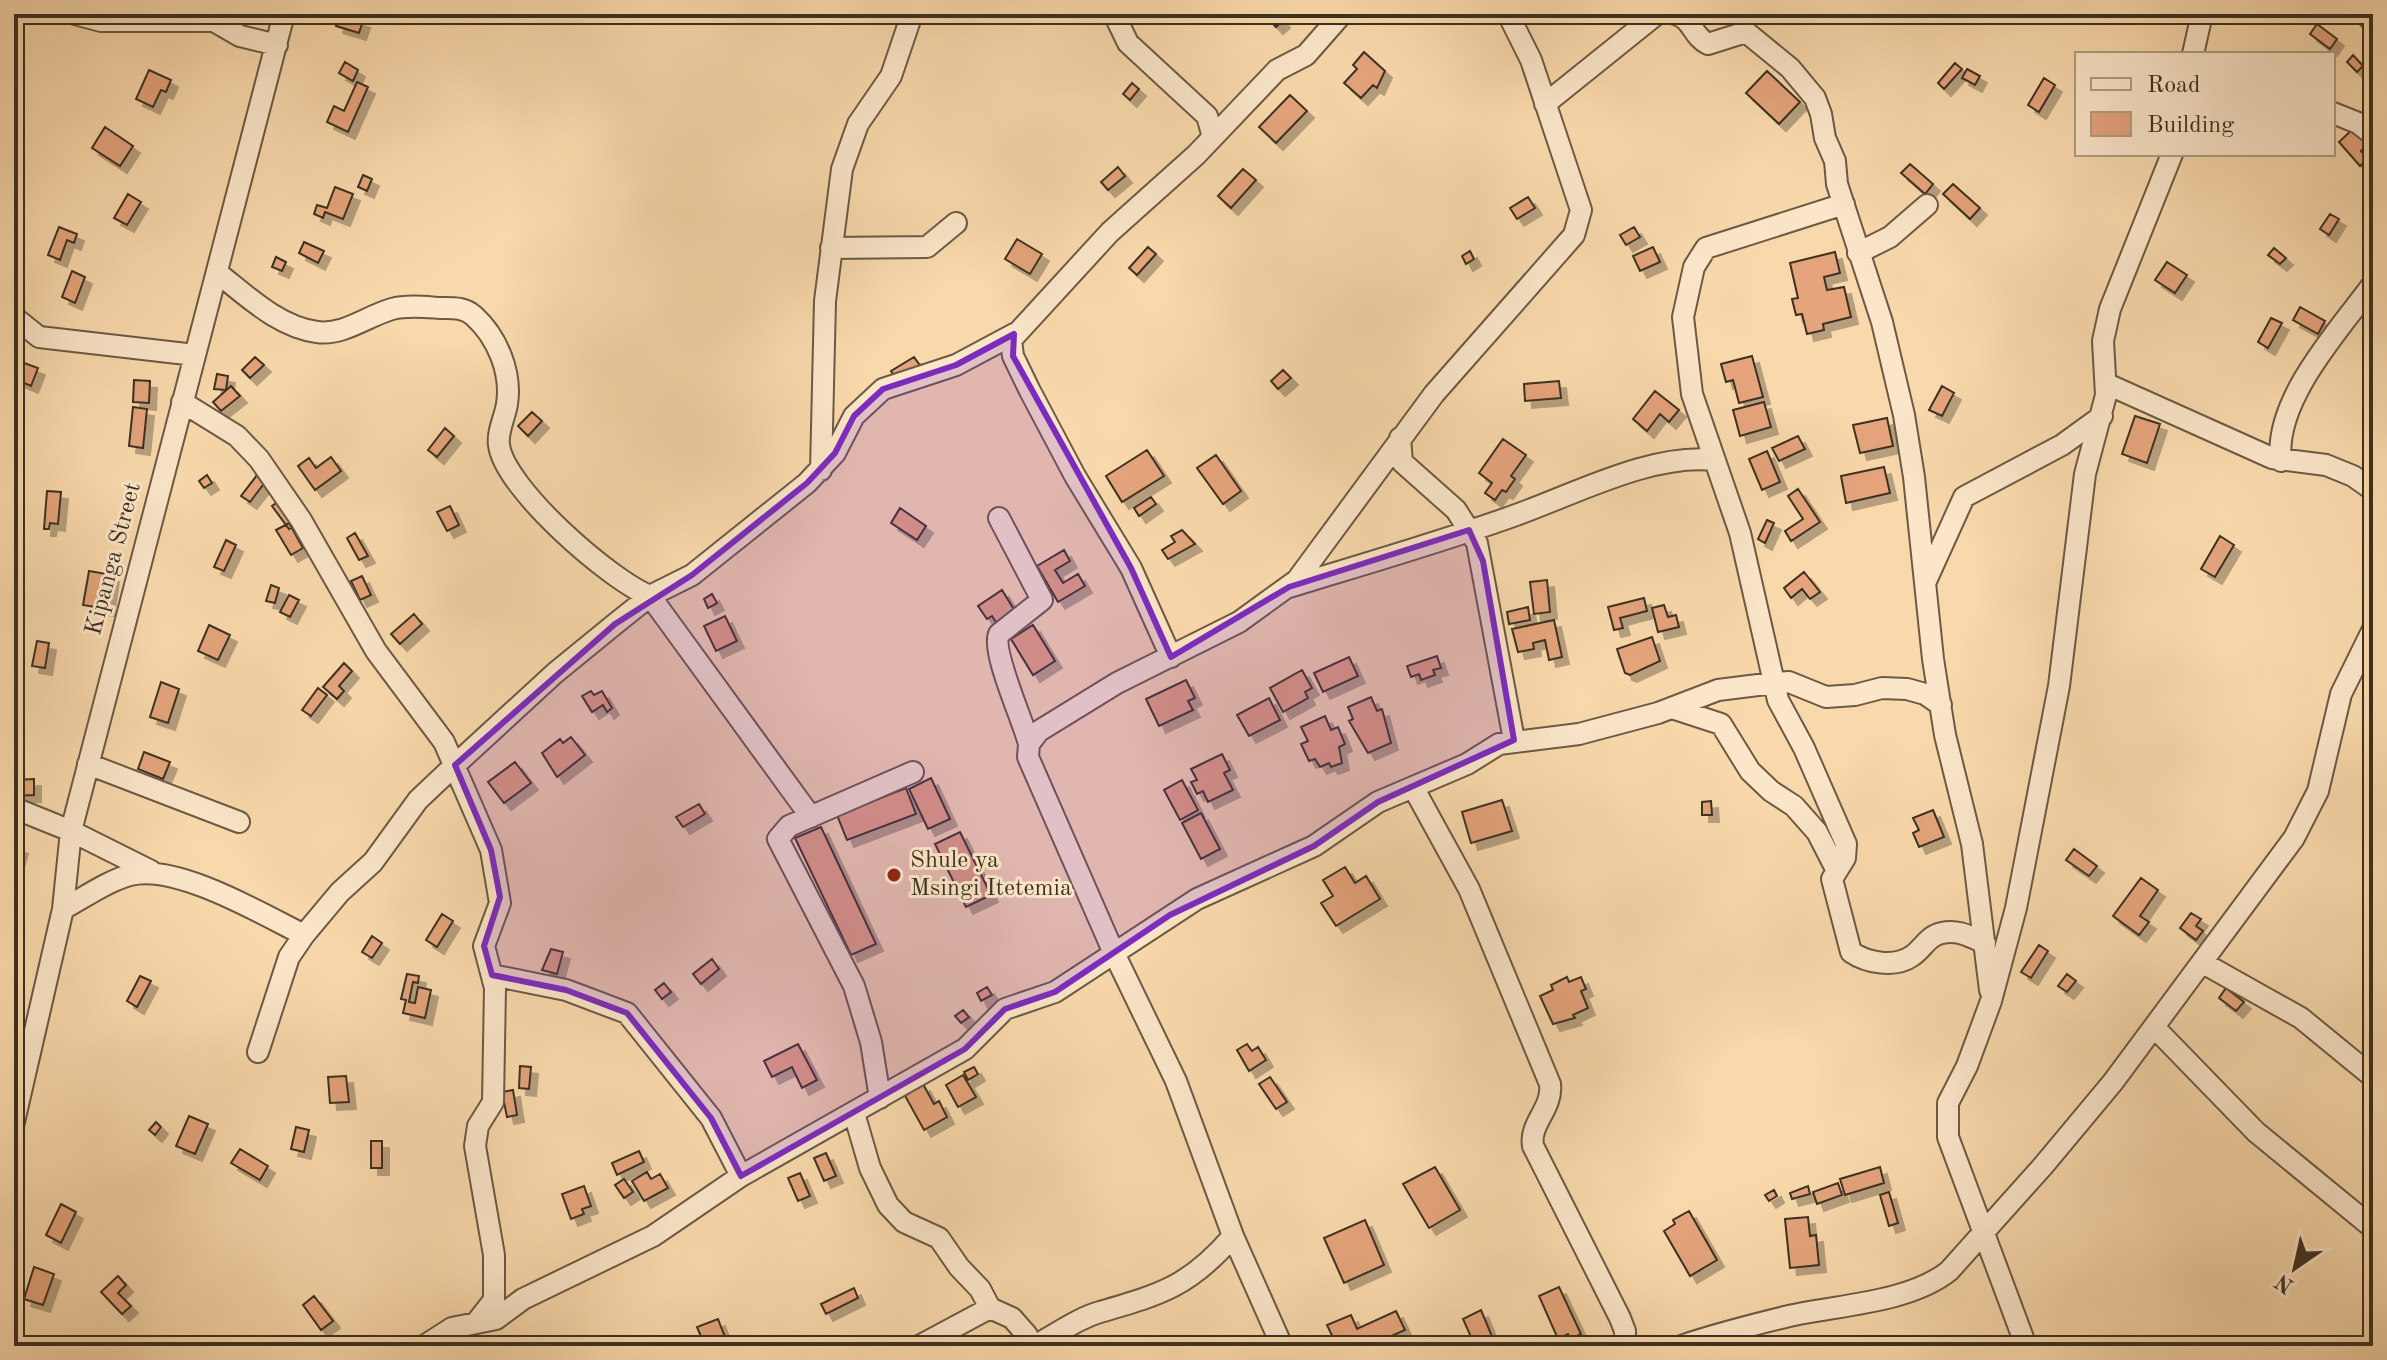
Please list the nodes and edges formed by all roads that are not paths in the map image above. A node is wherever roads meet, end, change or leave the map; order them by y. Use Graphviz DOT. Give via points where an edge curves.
graph roads {
  1 [pos="75,14"];
  2 [pos="284,14"];
  3 [pos="912,14"];
  4 [pos="1114,14"];
  5 [pos="1342,14"];
  6 [pos="1508,14"];
  7 [pos="1657,14"];
  8 [pos="1675,14"];
  9 [pos="2202,14"];
  10 [pos="2365,14"];
  11 [pos="2373,22"];
  12 [pos="277,45"];
  13 [pos="2193,52"];
  14 [pos="1545,104"];
  15 [pos="2335,114"];
  16 [pos="2373,135"];
  17 [pos="1213,137"];
  18 [pos="2171,156"];
  19 [pos="1844,204"];
  20 [pos="1927,205"];
  21 [pos="956,223"];
  22 [pos="831,248"];
  23 [pos="1858,253"];
  24 [pos="219,274"];
  25 [pos="2373,284"];
  26 [pos="14,317"];
  27 [pos="1014,334"];
  28 [pos="195,355"];
  29 [pos="2107,384"];
  30 [pos="182,402"];
  31 [pos="2102,416"];
  32 [pos="1400,438"];
  33 [pos="1714,460"];
  34 [pos="2281,461"];
  35 [pos="821,470"];
  36 [pos="2373,490"];
  37 [pos="999,518"];
  38 [pos="1469,530"];
  39 [pos="1925,585"];
  40 [pos="1289,587"];
  41 [pos="650,596"];
  42 [pos="2373,629"];
  43 [pos="1171,657"];
  44 [pos="1774,683"];
  45 [pos="1941,705"];
  46 [pos="1672,708"];
  47 [pos="1514,740"];
  48 [pos="1029,744"];
  49 [pos="88,764"];
  50 [pos="455,765"];
  51 [pos="913,772"];
  52 [pos="1413,787"];
  53 [pos="14,808"];
  54 [pos="811,817"];
  55 [pos="239,822"];
  56 [pos="71,831"];
  57 [pos="1836,869"];
  58 [pos="151,871"];
  59 [pos="63,909"];
  60 [pos="304,935"];
  61 [pos="1985,943"];
  62 [pos="1113,951"];
  63 [pos="2203,963"];
  64 [pos="492,975"];
  65 [pos="1991,1001"];
  66 [pos="2154,1027"];
  67 [pos="258,1052"];
  68 [pos="2373,1077"];
  69 [pos="880,1098"];
  70 [pos="854,1113"];
  71 [pos="14,1122"];
  72 [pos="741,1176"];
  73 [pos="2373,1228"];
  74 [pos="1983,1232"];
  75 [pos="1233,1236"];
  76 [pos="990,1308"];
  77 [pos="476,1323"];
  78 [pos="424,1346"];
  79 [pos="919,1346"];
  80 [pos="1018,1346"];
  81 [pos="1034,1346"];
  82 [pos="1282,1346"];
  83 [pos="1625,1346"];
  84 [pos="1681,1346"];
  85 [pos="2026,1346"];
  1 -- 12 [label="street" via="101,21 214,21 240,36"];
  2 -- 12 [label="street, Kipanga Street"];
  3 -- 22 [label="street" via="891,76 873,99 848,154"];
  4 -- 17 [label="street" via="1128,43 1207,116"];
  5 -- 17 [label="street" via="1306,55 1277,70"];
  6 -- 14 [label="street"];
  7 -- 14 [label="street"];
  8 -- 19 [label="street" via="1689,21 1698,39 1708,44 1746,32 1753,35 1790,68 1815,98"];
  9 -- 13 [label="street"];
  10 -- 11 [label="street"];
  12 -- 24 [label="street, Kipanga Street"];
  14 -- 32 [label="street" via="1581,210 1578,227"];
  15 -- 16 [label="street"];
  17 -- 27 [label="street" via="1110,232"];
  18 -- 29 [label="street" via="2110,309 2103,356"];
  19 -- 23 [label="street"];
  19 -- 33 [label="street" via="1716,243 1698,258 1683,317 1685,352 1692,394"];
  20 -- 23 [label="street" via="1890,237"];
  21 -- 22 [label="street" via="927,247"];
  22 -- 35 [label="street"];
  23 -- 39 [label="street" via="1882,322 1904,415"];
  24 -- 28 [label="street, Kipanga Street"];
  24 -- 41 [label="street" via="287,323 318,332 346,328 400,308 462,309 472,314 493,339 506,371 507,401 498,442 512,476 576,544 630,587"];
  25 -- 34 [label="street" via="2292,402 2278,441"];
  26 -- 28 [label="street" via="39,337"];
  27 -- 35 [label="street" via="956,365 883,389 854,416"];
  27 -- 43 [label="street" via="1011,347 1018,368 1131,568"];
  28 -- 30 [label="street, Kipanga Street"];
  29 -- 31 [label="street"];
  29 -- 34 [label="street"];
  30 -- 49 [label="street, Kipanga Street"];
  30 -- 50 [label="street" via="214,419 259,459 301,520 376,651 444,742"];
  31 -- 39 [label="street" via="2062,445 1964,497"];
  31 -- 65 [label="street" via="2085,474 2059,686 2016,908"];
  32 -- 38 [label="street" via="1402,462 1456,510"];
  32 -- 40 [label="street"];
  33 -- 38 [label="street" via="1680,459"];
  33 -- 44 [label="street" via="1740,533"];
  34 -- 36 [label="street" via="2326,465"];
  35 -- 41 [label="street" via="692,575"];
  37 -- 48 [label="street" via="1042,600 996,641"];
  38 -- 40 [label="street"];
  38 -- 47 [label="street" via="1483,561"];
  39 -- 45 [label="street"];
  40 -- 43 [label="street" via="1239,622"];
  41 -- 50 [label="street" via="555,673"];
  41 -- 54 [label="street"];
  42 -- 63 [label="street" via="2341,694 2312,803 2287,848"];
  43 -- 48 [label="street" via="1104,691 1039,731"];
  44 -- 45 [label="street" via="1789,682 1826,697 1907,689"];
  44 -- 46 [label="street" via="1718,690"];
  44 -- 57 [label="street" via="1846,844 1845,858"];
  45 -- 61 [label="street" via="1972,844"];
  46 -- 47 [label="street" via="1569,737"];
  46 -- 57 [label="street" via="1721,724 1750,771 1817,832"];
  47 -- 52 [label="street"];
  48 -- 62 [label="street" via="1028,757"];
  49 -- 55 [label="street"];
  49 -- 56 [label="street, Kipanga Street"];
  50 -- 60 [label="street" via="418,800 373,862"];
  50 -- 64 [label="street" via="491,850 500,897 484,946"];
  51 -- 54 [label="street"];
  52 -- 62 [label="street" via="1378,802 1314,846 1197,899"];
  52 -- 83 [label="street" via="1469,889 1550,1084 1550,1102 1532,1134 1533,1146 1620,1318"];
  53 -- 56 [label="street"];
  54 -- 69 [label="street" via="780,834 779,846 854,986"];
  56 -- 58 [label="street"];
  56 -- 59 [label="street, Kipanga Street"];
  57 -- 61 [label="street" via="1832,879 1856,956 1881,963 1899,961 1943,932"];
  58 -- 59 [label="street" via="127,876"];
  58 -- 60 [label="street" via="255,910"];
  59 -- 71 [label="street, Kipanga Street"];
  60 -- 67 [label="street" via="289,957"];
  61 -- 65 [label="street"];
  62 -- 69 [label="street" via="1055,992 1005,1009 965,1049"];
  62 -- 75 [label="street" via="1176,1081"];
  63 -- 66 [label="street"];
  63 -- 68 [label="street" via="2301,1018"];
  64 -- 72 [label="street" via="566,990 627,1013 711,1118"];
  64 -- 77 [label="street" via="493,1102 478,1126 475,1146 494,1255 494,1300"];
  65 -- 74 [label="street" via="1967,1066 1952,1090 1946,1120"];
  66 -- 73 [label="street" via="2256,1132"];
  66 -- 74 [label="street"];
  69 -- 70 [label="street"];
  70 -- 72 [label="street"];
  70 -- 76 [label="street" via="870,1168 888,1205 904,1222 939,1238"];
  72 -- 77 [label="street" via="653,1236 523,1299 496,1319"];
  74 -- 84 [label="street" via="1949,1271 1930,1282 1878,1300 1789,1316"];
  74 -- 85 [label="street"];
  75 -- 81 [label="street" via="1186,1282 1087,1317"];
  75 -- 82 [label="street"];
  76 -- 79 [label="street"];
  76 -- 80 [label="street" via="1012,1318 1027,1335"];
  77 -- 78 [label="street" via="452,1328"];
}
